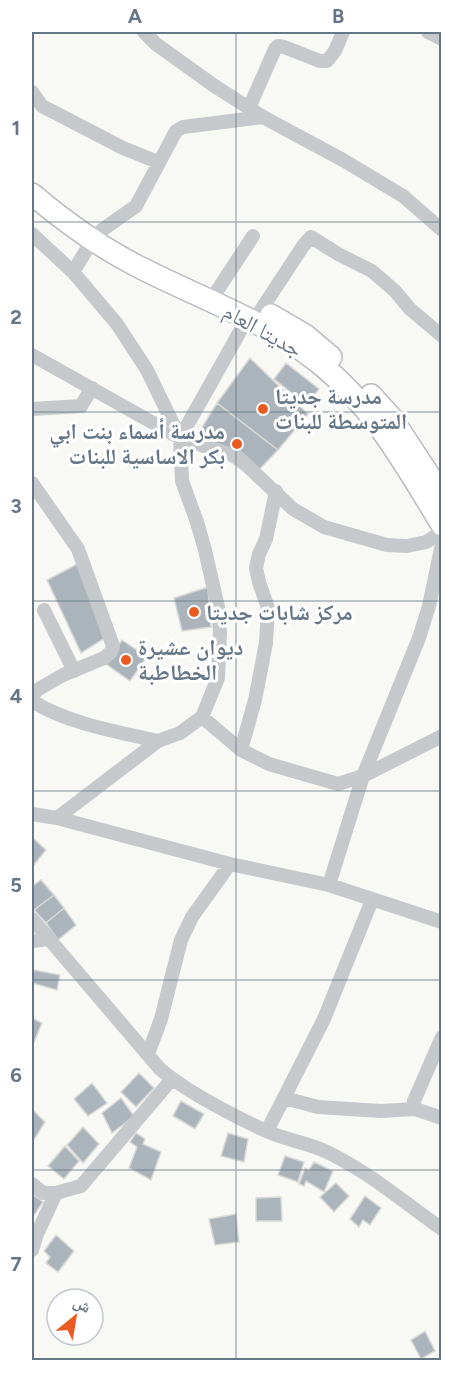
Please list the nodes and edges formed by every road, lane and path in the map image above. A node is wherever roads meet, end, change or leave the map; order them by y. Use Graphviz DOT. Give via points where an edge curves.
graph roads {
  1 [pos="144,32"];
  2 [pos="343,32"];
  3 [pos="428,32"];
  4 [pos="159,38"];
  5 [pos="441,39"];
  6 [pos="32,92"];
  7 [pos="249,108"];
  8 [pos="37,110"];
  9 [pos="263,117"];
  10 [pos="158,162"];
  11 [pos="32,178"];
  12 [pos="32,194"];
  13 [pos="441,230"];
  14 [pos="32,234"];
  15 [pos="97,234"];
  16 [pos="253,236"];
  17 [pos="73,272"];
  18 [pos="188,284"];
  19 [pos="217,291"];
  20 [pos="254,315"];
  21 [pos="441,336"];
  22 [pos="32,355"];
  23 [pos="92,388"];
  24 [pos="32,409"];
  25 [pos="180,438"];
  26 [pos="32,483"];
  27 [pos="276,491"];
  28 [pos="441,495"];
  29 [pos="441,525"];
  30 [pos="441,532"];
  31 [pos="441,544"];
  32 [pos="44,610"];
  33 [pos="74,671"];
  34 [pos="32,699"];
  35 [pos="202,717"];
  36 [pos="441,736"];
  37 [pos="158,741"];
  38 [pos="241,750"];
  39 [pos="363,776"];
  40 [pos="34,816"];
  41 [pos="57,818"];
  42 [pos="230,864"];
  43 [pos="329,885"];
  44 [pos="372,900"];
  45 [pos="32,919"];
  46 [pos="441,922"];
  47 [pos="50,939"];
  48 [pos="32,941"];
  49 [pos="441,1037"];
  50 [pos="148,1054"];
  51 [pos="172,1079"];
  52 [pos="284,1098"];
  53 [pos="415,1109"];
  54 [pos="441,1118"];
  55 [pos="267,1131"];
  56 [pos="32,1184"];
  57 [pos="56,1193"];
  58 [pos="441,1229"];
  59 [pos="32,1250"];
  1 -- 4 [label="street"];
  2 -- 7 [label="street" via="327,61 284,47 274,49"];
  3 -- 5 [label="street"];
  4 -- 7 [label="street" via="213,85"];
  6 -- 8 [label="street"];
  7 -- 9 [label="street"];
  8 -- 10 [label="street"];
  9 -- 10 [label="street" via="183,127 176,131"];
  9 -- 13 [label="street" via="403,196"];
  10 -- 15 [label="street" via="136,206"];
  11 -- 15 [label="main road, جديتا العام"];
  12 -- 15 [label="main road, جديتا العام" via="69,225"];
  14 -- 17 [label="street"];
  15 -- 17 [label="street"];
  15 -- 18 [label="main road, جديتا العام" via="153,261"];
  16 -- 19 [label="street"];
  17 -- 25 [label="street" via="117,324 141,361"];
  18 -- 19 [label="main road, جديتا العام"];
  18 -- 20 [label="main road, جديتا العام"];
  19 -- 20 [label="main road, جديتا العام"];
  20 -- 21 [label="street" via="311,237 372,271"];
  20 -- 25 [label="street"];
  20 -- 28 [label="main road, جديتا العام" via="305,335 367,391 391,417"];
  20 -- 29 [label="main road, جديتا العام" via="317,361 365,408 387,436"];
  22 -- 23 [label="street"];
  23 -- 24 [label="street" via="81,406"];
  23 -- 25 [label="street"];
  25 -- 27 [label="street" via="238,457"];
  25 -- 35 [label="street" via="182,481 202,541 218,615 218,678"];
  26 -- 33 [label="street" via="78,549 112,641 109,655"];
  27 -- 30 [label="street" via="293,509 324,527 387,545 426,542"];
  27 -- 38 [label="street" via="256,568 268,608 266,643"];
  31 -- 39 [label="street" via="419,638"];
  32 -- 33 [label="street"];
  33 -- 34 [label="street" via="37,690"];
  34 -- 37 [label="street" via="42,708 70,718"];
  35 -- 37 [label="street" via="180,733"];
  35 -- 38 [label="street"];
  36 -- 39 [label="street"];
  37 -- 41 [label="street"];
  38 -- 39 [label="street" via="269,764 338,784"];
  39 -- 43 [label="street"];
  40 -- 41 [label="street"];
  41 -- 42 [label="street"];
  42 -- 43 [label="street"];
  42 -- 50 [label="street" via="192,917 181,940"];
  43 -- 44 [label="street"];
  44 -- 46 [label="street"];
  44 -- 52 [label="street" via="324,1019"];
  45 -- 47 [label="street"];
  47 -- 48 [label="street"];
  47 -- 50 [label="street"];
  49 -- 53 [label="street" via="415,1096"];
  50 -- 51 [label="street"];
  51 -- 55 [label="street"];
  51 -- 57 [label="street" via="81,1186"];
  52 -- 53 [label="street" via="318,1107"];
  52 -- 55 [label="street"];
  53 -- 54 [label="street"];
  55 -- 58 [label="street" via="326,1152 369,1177"];
  56 -- 57 [label="street" via="43,1193"];
  57 -- 59 [label="street"];
}
